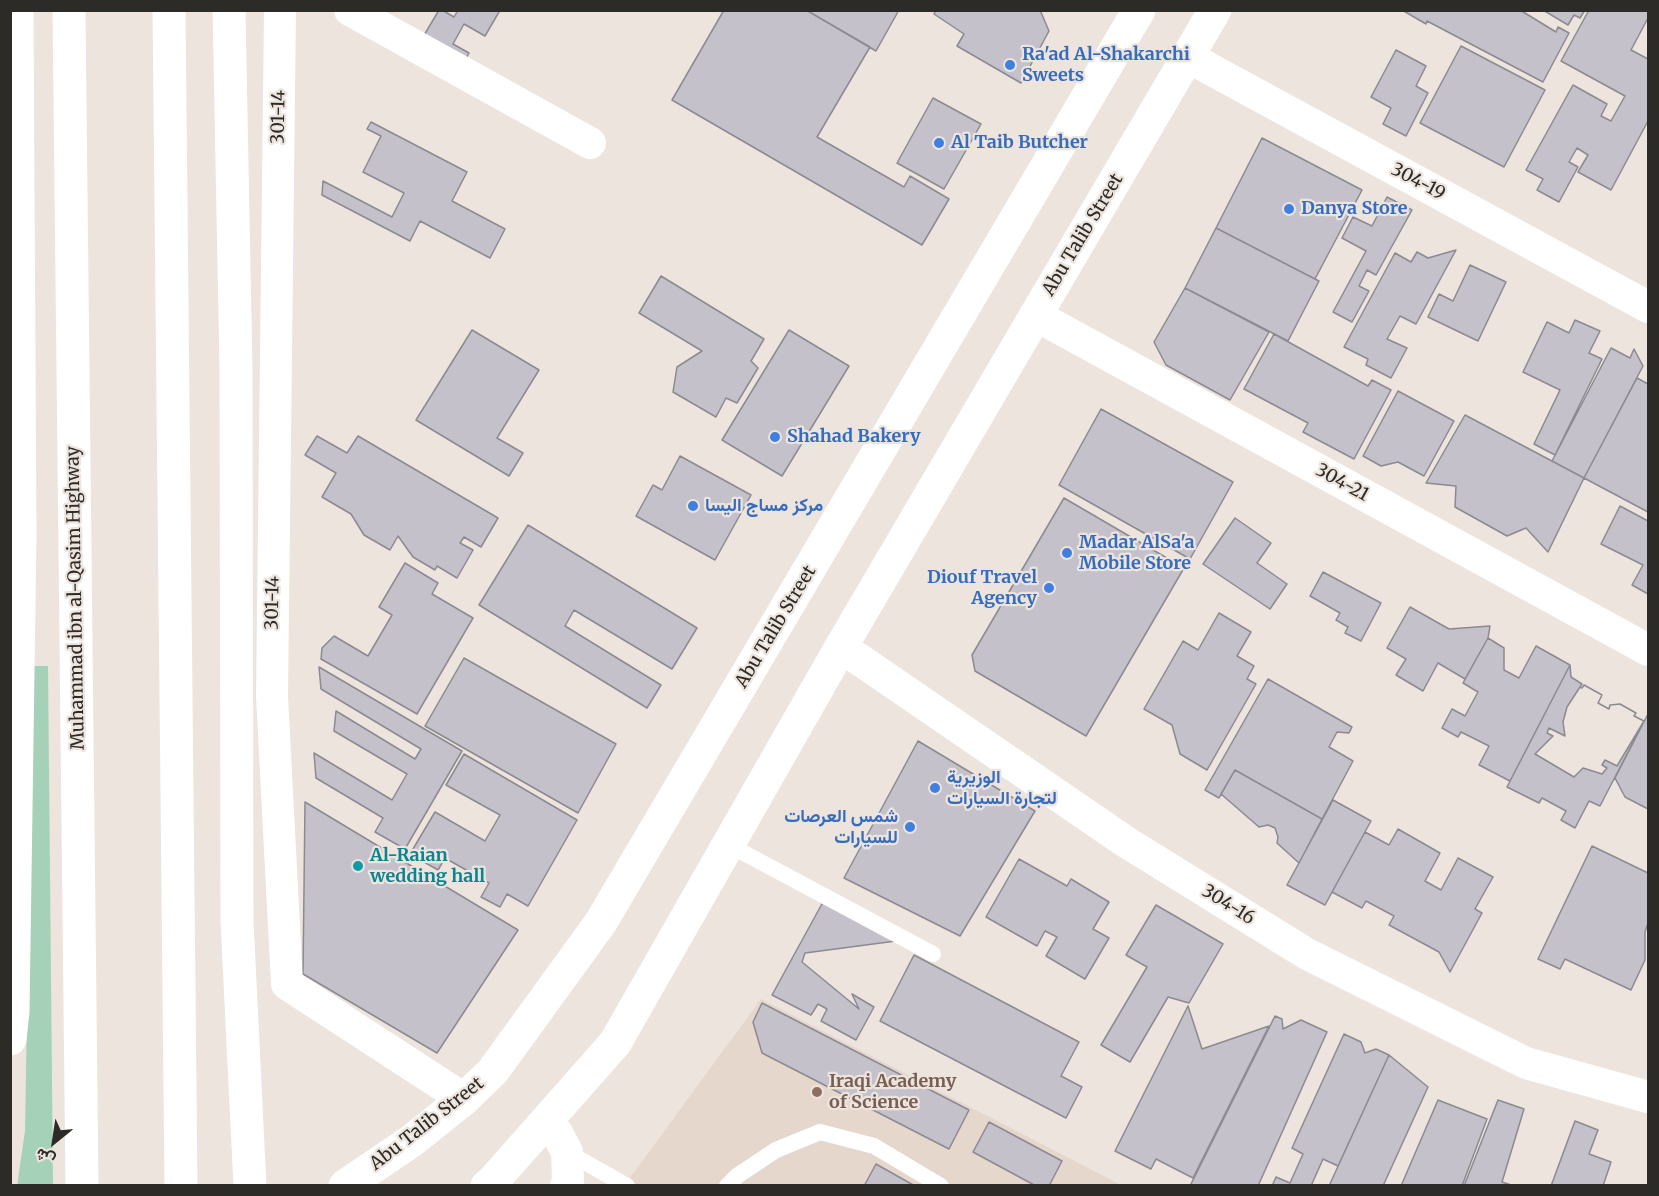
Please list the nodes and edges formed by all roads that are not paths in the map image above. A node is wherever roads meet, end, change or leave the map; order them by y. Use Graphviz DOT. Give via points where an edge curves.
graph roads {
  1 [pos="17,10"];
  2 [pos="69,10"];
  3 [pos="169,10"];
  4 [pos="230,10"];
  5 [pos="280,10"];
  6 [pos="350,10"];
  7 [pos="1139,10"];
  8 [pos="1215,10"];
  9 [pos="1188,57"];
  10 [pos="590,143"];
  11 [pos="1648,307"];
  12 [pos="1035,315"];
  13 [pos="15,581"];
  14 [pos="841,647"];
  15 [pos="1648,650"];
  16 [pos="729,845"];
  17 [pos="933,954"];
  18 [pos="10,1039"];
  19 [pos="1648,1097"];
  20 [pos="464,1099"];
  21 [pos="545,1122"];
  22 [pos="567,1152"];
  23 [pos="82,1185"];
  24 [pos="181,1185"];
  25 [pos="250,1185"];
  26 [pos="345,1185"];
  27 [pos="488,1185"];
  28 [pos="566,1185"];
  29 [pos="627,1185"];
  30 [pos="727,1185"];
  31 [pos="940,1185"];
  1 -- 13 [label="main road"];
  2 -- 23 [label="main road, Muhammad ibn al-Qasim Highway"];
  3 -- 24 [label="main road"];
  4 -- 25 [label="main road" via="236,369 237,921"];
  5 -- 20 [label="street, 301-14" via="272,696 287,984"];
  6 -- 10 [label="street"];
  7 -- 20 [label="main road, Abu Talib Street" via="601,922 493,1071"];
  8 -- 9 [label="main road, Abu Talib Street"];
  9 -- 11 [label="street, 304-19"];
  9 -- 12 [label="main road, Abu Talib Street"];
  12 -- 14 [label="main road, Abu Talib Street"];
  12 -- 15 [label="street, 304-21"];
  13 -- 18 [label="main road"];
  14 -- 16 [label="main road, Abu Talib Street"];
  14 -- 19 [label="street, 304-16" via="1126,842 1307,954 1526,1063"];
  16 -- 17 [label="lane"];
  16 -- 21 [label="main road, Abu Talib Street" via="615,1043"];
  20 -- 26 [label="main road, Abu Talib Street" via="410,1142"];
  21 -- 22 [label="street" via="557,1133"];
  21 -- 27 [label="main road, Abu Talib Street"];
  22 -- 28 [label="street"];
  22 -- 29 [label="lane"];
  30 -- 31 [label="lane" via="776,1150 820,1132 874,1146"];
}
